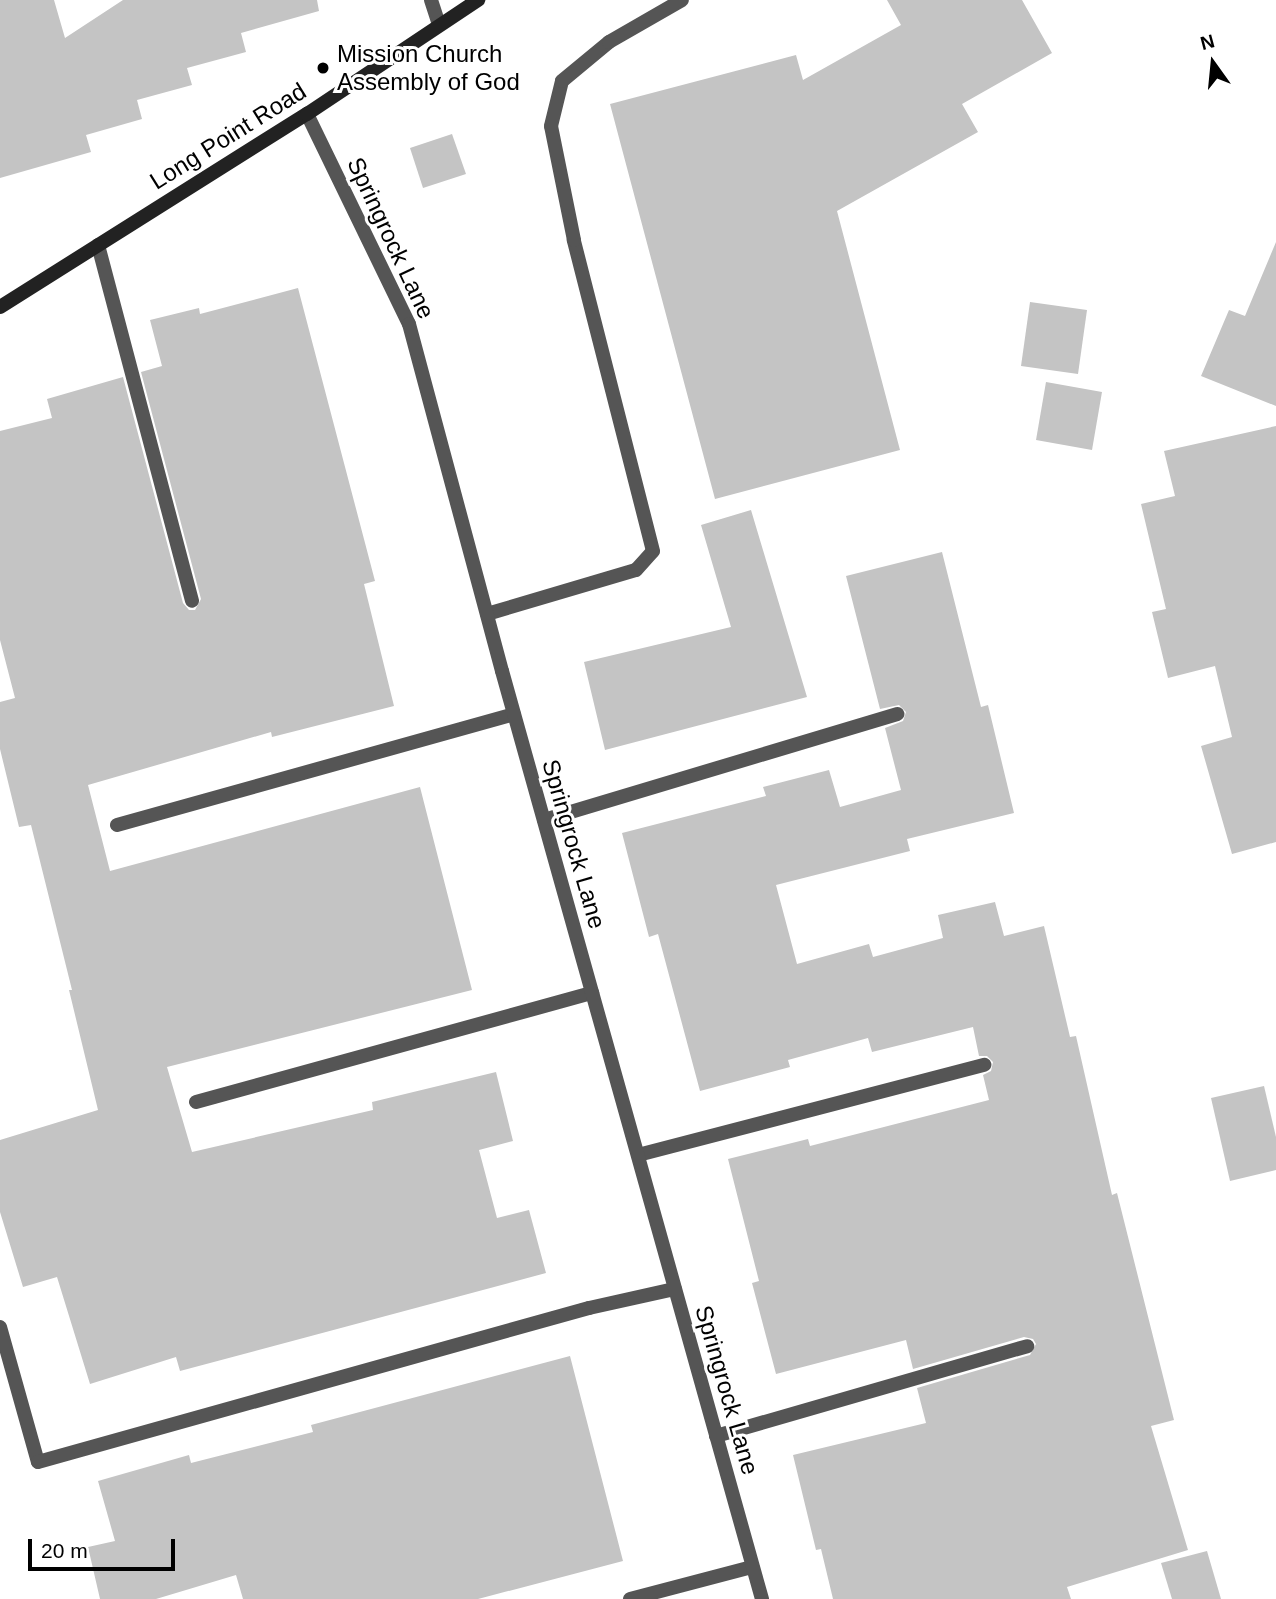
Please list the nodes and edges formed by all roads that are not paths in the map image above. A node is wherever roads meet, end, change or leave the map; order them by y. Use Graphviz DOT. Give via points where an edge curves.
graph roads {
  1 [pos="431,0"];
  2 [pos="478,0"];
  3 [pos="682,0"];
  4 [pos="439,24"];
  5 [pos="307,114"];
  6 [pos="99,245"];
  7 [pos="0,307"];
  8 [pos="192,601"];
  9 [pos="487,614"];
  10 [pos="514,714"];
  11 [pos="897,714"];
  12 [pos="544,820"];
  13 [pos="117,825"];
  14 [pos="592,993"];
  15 [pos="984,1065"];
  16 [pos="196,1102"];
  17 [pos="638,1156"];
  18 [pos="675,1289"];
  19 [pos="0,1327"];
  20 [pos="1027,1346"];
  21 [pos="716,1436"];
  22 [pos="752,1567"];
  23 [pos="630,1599"];
  24 [pos="762,1599"];
  1 -- 4 [label="street"];
  2 -- 4 [label="main road, Long Point Road"];
  3 -- 9 [label="street" via="609,43 562,81 551,126 574,240 653,551 636,570"];
  4 -- 5 [label="main road, Long Point Road"];
  5 -- 6 [label="main road, Long Point Road"];
  5 -- 9 [label="street, Springrock Lane" via="409,324"];
  6 -- 7 [label="main road, Long Point Road"];
  6 -- 8 [label="street"];
  9 -- 10 [label="street, Springrock Lane"];
  10 -- 12 [label="street, Springrock Lane"];
  10 -- 13 [label="street"];
  11 -- 12 [label="street"];
  12 -- 14 [label="street, Springrock Lane"];
  14 -- 16 [label="street"];
  14 -- 17 [label="street, Springrock Lane"];
  15 -- 17 [label="street"];
  17 -- 18 [label="street, Springrock Lane"];
  18 -- 19 [label="street" via="589,1308 38,1462"];
  18 -- 21 [label="street, Springrock Lane"];
  20 -- 21 [label="street"];
  21 -- 22 [label="street, Springrock Lane"];
  22 -- 23 [label="street"];
  22 -- 24 [label="street, Springrock Lane"];
}
